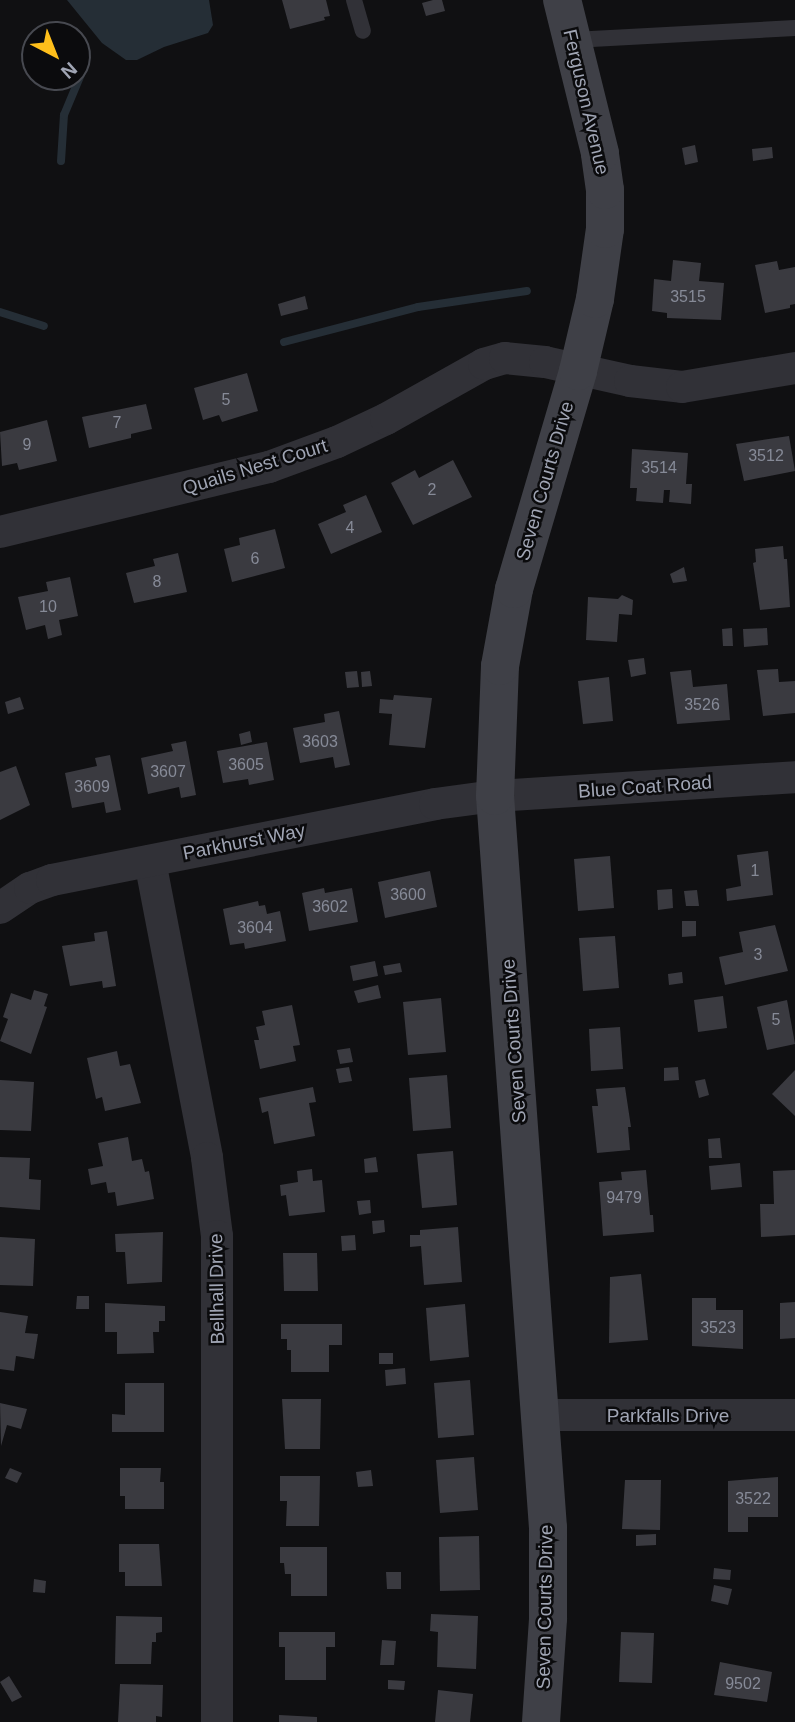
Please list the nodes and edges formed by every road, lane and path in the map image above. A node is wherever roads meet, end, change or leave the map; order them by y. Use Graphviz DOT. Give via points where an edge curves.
graph roads {
  1 [pos="354,0"];
  2 [pos="562,0"];
  3 [pos="795,28"];
  4 [pos="363,31"];
  5 [pos="573,40"];
  6 [pos="795,368"];
  7 [pos="578,371"];
  8 [pos="0,532"];
  9 [pos="795,777"];
  10 [pos="495,796"];
  11 [pos="150,862"];
  12 [pos="0,908"];
  13 [pos="541,1415"];
  14 [pos="795,1415"];
  15 [pos="217,1722"];
  16 [pos="541,1722"];
  1 -- 4 [label="lane"];
  2 -- 5 [label="street, Ferguson Avenue"];
  3 -- 5 [label="lane"];
  5 -- 7 [label="street, Ferguson Avenue" via="605,190 605,229 595,299"];
  6 -- 7 [label="street, Quails Nest Court" via="682,387"];
  7 -- 8 [label="street, Quails Nest Court" via="527,359 494,361 362,431 269,467"];
  7 -- 10 [label="street, Seven Courts Drive" via="513,589 500,666"];
  9 -- 10 [label="street, Blue Coat Road"];
  10 -- 11 [label="street, Parkhurst Way"];
  10 -- 13 [label="street, Seven Courts Drive"];
  11 -- 12 [label="street, Parkhurst Way" via="52,880"];
  11 -- 15 [label="street, Bellhall Drive" via="205,1147 217,1236"];
  13 -- 14 [label="street, Parkfalls Drive"];
  13 -- 16 [label="street, Seven Courts Drive" via="548,1618"];
}
